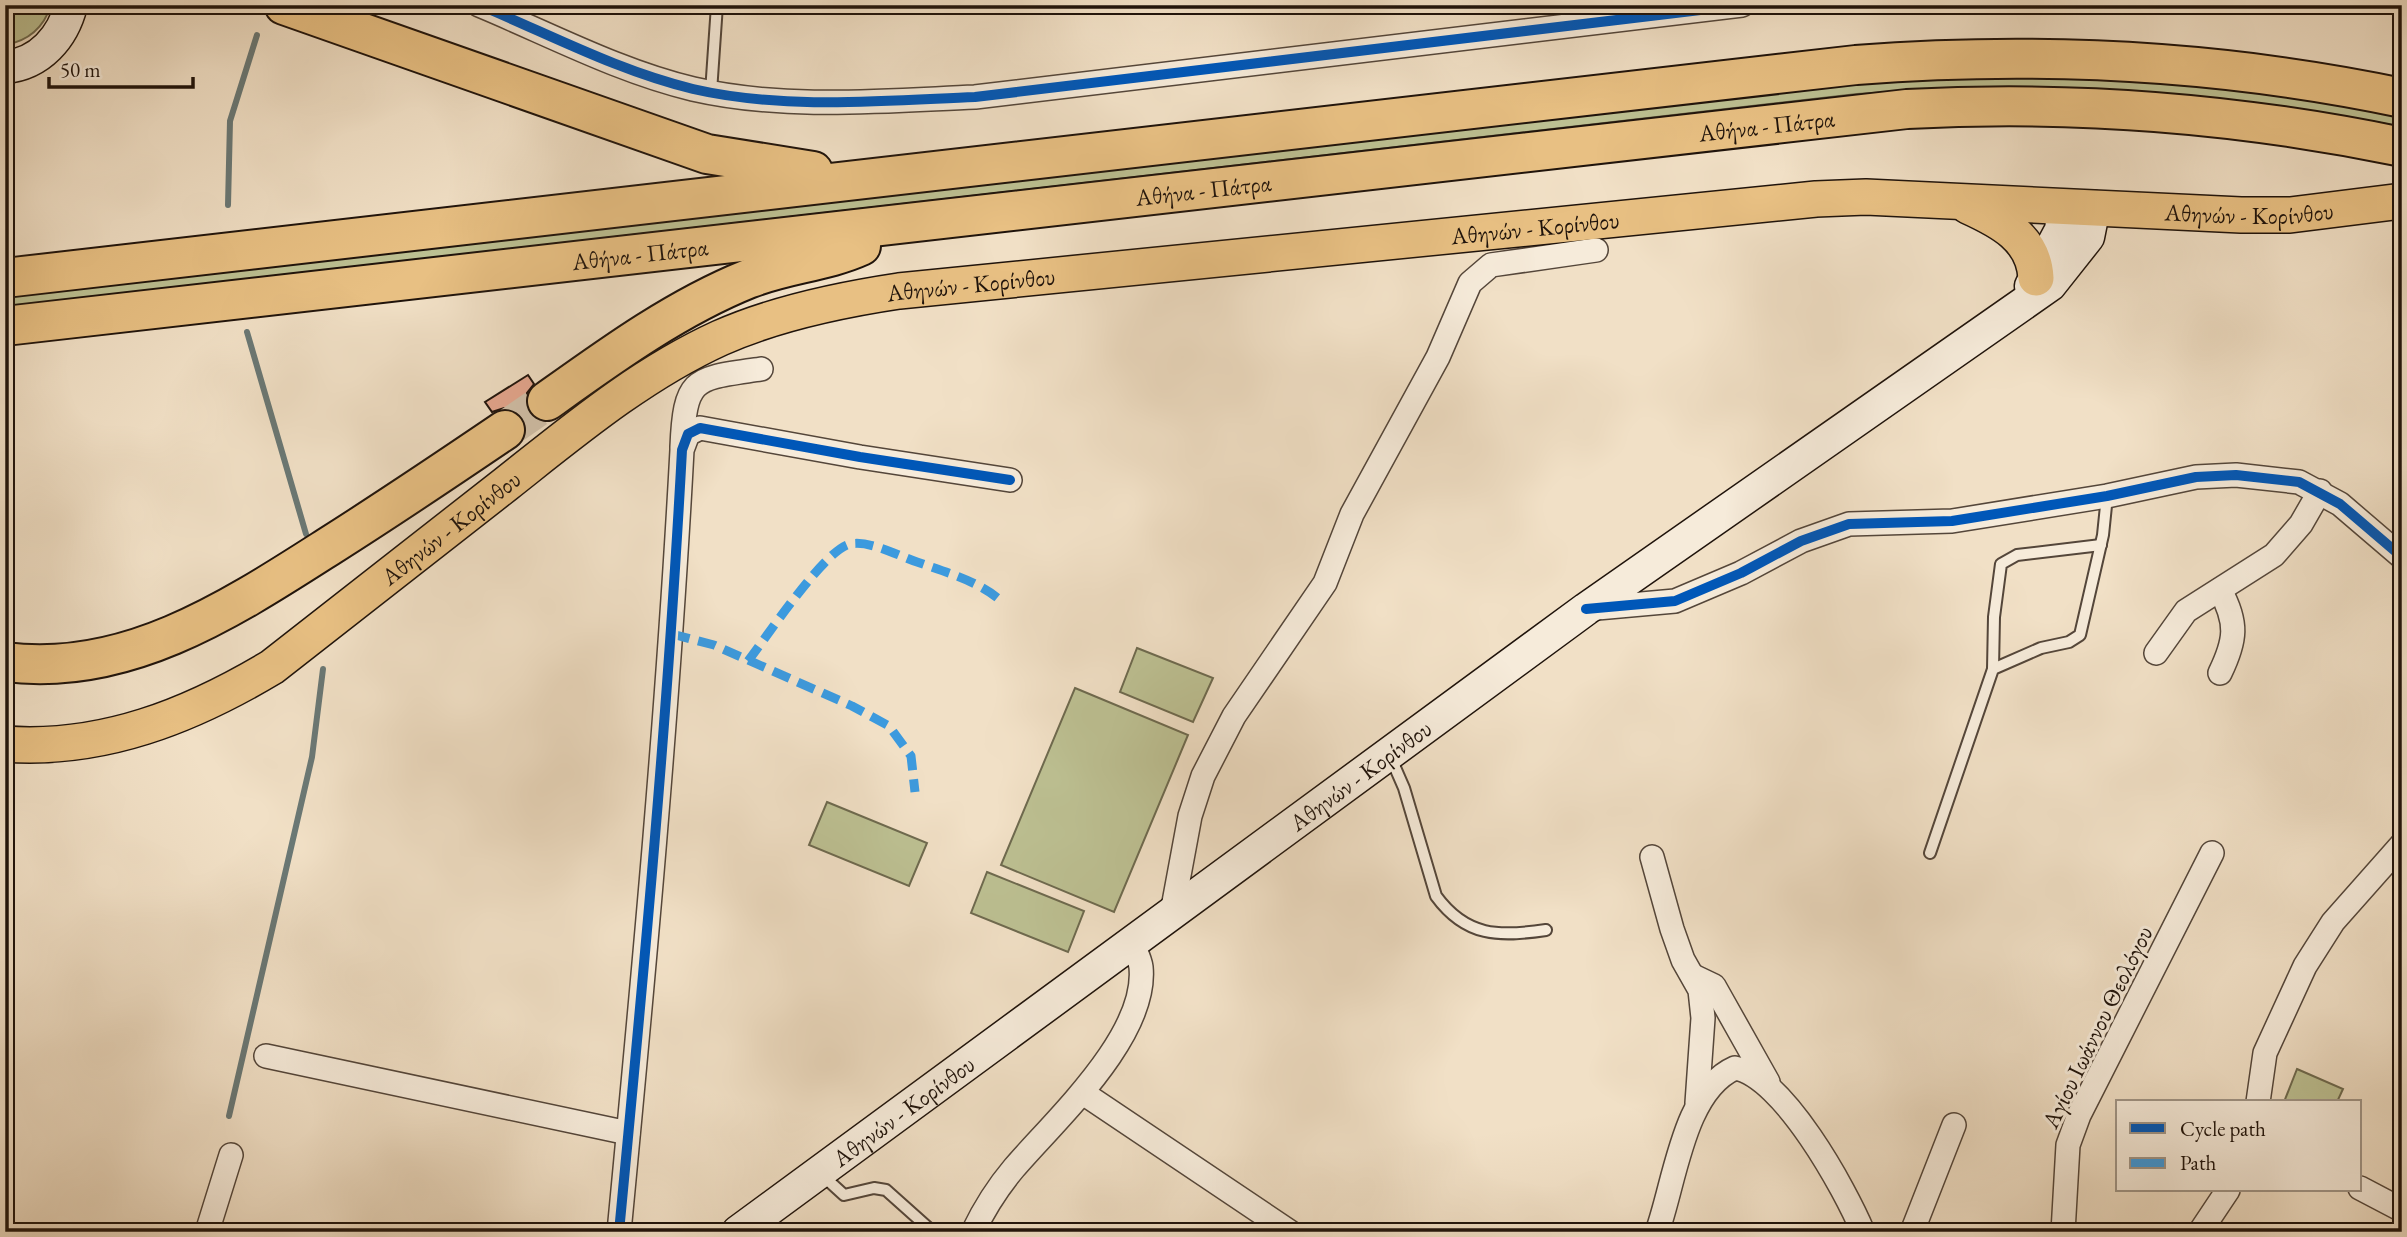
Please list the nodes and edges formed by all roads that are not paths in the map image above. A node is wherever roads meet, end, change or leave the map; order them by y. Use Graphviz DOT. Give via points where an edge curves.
graph roads {
  1 [pos="71,5"];
  2 [pos="284,5"];
  3 [pos="479,5"];
  4 [pos="717,5"];
  5 [pos="1742,5"];
  6 [pos="7,70"];
  7 [pos="711,92"];
  8 [pos="2402,97"];
  9 [pos="2402,147"];
  10 [pos="870,178"];
  11 [pos="1958,201"];
  12 [pos="2402,201"];
  13 [pos="2079,207"];
  14 [pos="914,221"];
  15 [pos="1596,250"];
  16 [pos="5,278"];
  17 [pos="2028,290"];
  18 [pos="5,326"];
  19 [pos="761,369"];
  20 [pos="547,401"];
  21 [pos="505,430"];
  22 [pos="682,450"];
  23 [pos="1010,480"];
  24 [pos="2320,491"];
  25 [pos="2107,496"];
  26 [pos="2101,545"];
  27 [pos="2402,557"];
  28 [pos="2220,590"];
  29 [pos="1586,609"];
  30 [pos="2156,653"];
  31 [pos="11,666"];
  32 [pos="1993,669"];
  33 [pos="2220,673"];
  34 [pos="5,744"];
  35 [pos="1389,753"];
  36 [pos="2402,844"];
  37 [pos="1930,853"];
  38 [pos="2212,853"];
  39 [pos="1652,857"];
  40 [pos="1172,913"];
  41 [pos="1546,930"];
  42 [pos="1132,942"];
  43 [pos="1692,975"];
  44 [pos="266,1056"];
  45 [pos="1773,1091"];
  46 [pos="1083,1093"];
  47 [pos="2258,1100"];
  48 [pos="1697,1107"];
  49 [pos="1954,1125"];
  50 [pos="628,1133"];
  51 [pos="231,1155"];
  52 [pos="819,1172"];
  53 [pos="2362,1189"];
  54 [pos="2227,1192"];
  55 [pos="2402,1210"];
  56 [pos="207,1232"];
  57 [pos="619,1232"];
  58 [pos="738,1232"];
  59 [pos="933,1232"];
  60 [pos="973,1232"];
  61 [pos="1290,1232"];
  62 [pos="1657,1232"];
  63 [pos="1863,1232"];
  64 [pos="1912,1232"];
  65 [pos="2063,1232"];
  66 [pos="2200,1232"];
  1 -- 6 [label="main road" via="64,28 50,46"];
  2 -- 10 [label="highway" via="707,154"];
  3 -- 7 [label="street" via="622,67"];
  4 -- 7 [label="lane"];
  5 -- 7 [label="street" via="975,97 778,101"];
  8 -- 10 [label="highway, Αθήνα - Πάτρα" via="2194,66 2096,59 1951,59 1805,70"];
  9 -- 14 [label="highway, Αθήνα - Πάτρα" via="2191,114 2083,107 1955,107 1814,117"];
  10 -- 16 [label="highway, Αθήνα - Πάτρα"];
  11 -- 13 [label="main road, Αθηνών - Κορίνθου"];
  11 -- 17 [label="main road" via="1988,215 2029,248 2035,261"];
  11 -- 34 [label="main road, Αθηνών - Κορίνθου" via="1866,197 1717,207 899,291 792,313 721,337 646,379 272,667 229,693 176,718 130,732 75,742"];
  12 -- 13 [label="main road, Αθηνών - Κορίνθου" via="2290,215"];
  13 -- 17 [label="main road, Αθηνών - Κορίνθου"];
  14 -- 18 [label="highway, Αθήνα - Πάτρα"];
  14 -- 20 [label="highway" via="851,250 777,268 722,292 660,326"];
  15 -- 40 [label="street" via="1491,265 1470,283 1438,357 1352,514 1325,583 1234,716 1203,776 1190,816"];
  17 -- 29 [label="main road, Αθηνών - Κορίνθου"];
  19 -- 22 [label="street" via="708,377 690,391"];
  21 -- 31 [label="highway" via="231,609 175,637 76,661"];
  22 -- 23 [label="street" via="688,434 700,428"];
  22 -- 50 [label="street" via="648,950"];
  24 -- 25 [label="street" via="2275,477 2236,475 2163,482"];
  24 -- 27 [label="street"];
  24 -- 28 [label="street" via="2286,544"];
  25 -- 26 [label="lane"];
  25 -- 29 [label="street" via="1952,521 1849,524 1801,541 1675,601"];
  26 -- 32 [label="lane" via="2080,635"];
  26 -- 32 [label="lane" via="2017,555 2001,564"];
  28 -- 30 [label="street" via="2186,611"];
  28 -- 33 [label="street" via="2234,636"];
  29 -- 35 [label="main road, Αθηνών - Κορίνθου"];
  32 -- 37 [label="lane"];
  35 -- 40 [label="main road, Αθηνών - Κορίνθου"];
  35 -- 41 [label="lane" via="1442,905 1465,925 1489,933"];
  36 -- 47 [label="street" via="2333,922 2305,966 2265,1053"];
  38 -- 65 [label="street, Αγίου Ιωάννου Θεολόγου" via="2079,1115 2065,1166"];
  39 -- 43 [label="street" via="1672,929"];
  40 -- 42 [label="main road, Αθηνών - Κορίνθου"];
  42 -- 46 [label="street" via="1141,967 1134,1013"];
  42 -- 52 [label="main road, Αθηνών - Κορίνθου"];
  43 -- 45 [label="street" via="1714,986"];
  43 -- 48 [label="street" via="1700,990 1703,1018"];
  44 -- 50 [label="street"];
  45 -- 48 [label="street" via="1754,1073 1735,1068 1703,1093"];
  45 -- 63 [label="street" via="1814,1140"];
  46 -- 60 [label="street" via="1013,1170"];
  46 -- 61 [label="street"];
  48 -- 62 [label="street"];
  49 -- 64 [label="street"];
  50 -- 57 [label="street"];
  51 -- 56 [label="street"];
  52 -- 58 [label="main road, Αθηνών - Κορίνθου"];
  52 -- 59 [label="lane" via="844,1195 886,1190"];
  53 -- 55 [label="street"];
  54 -- 66 [label="street"];
}
